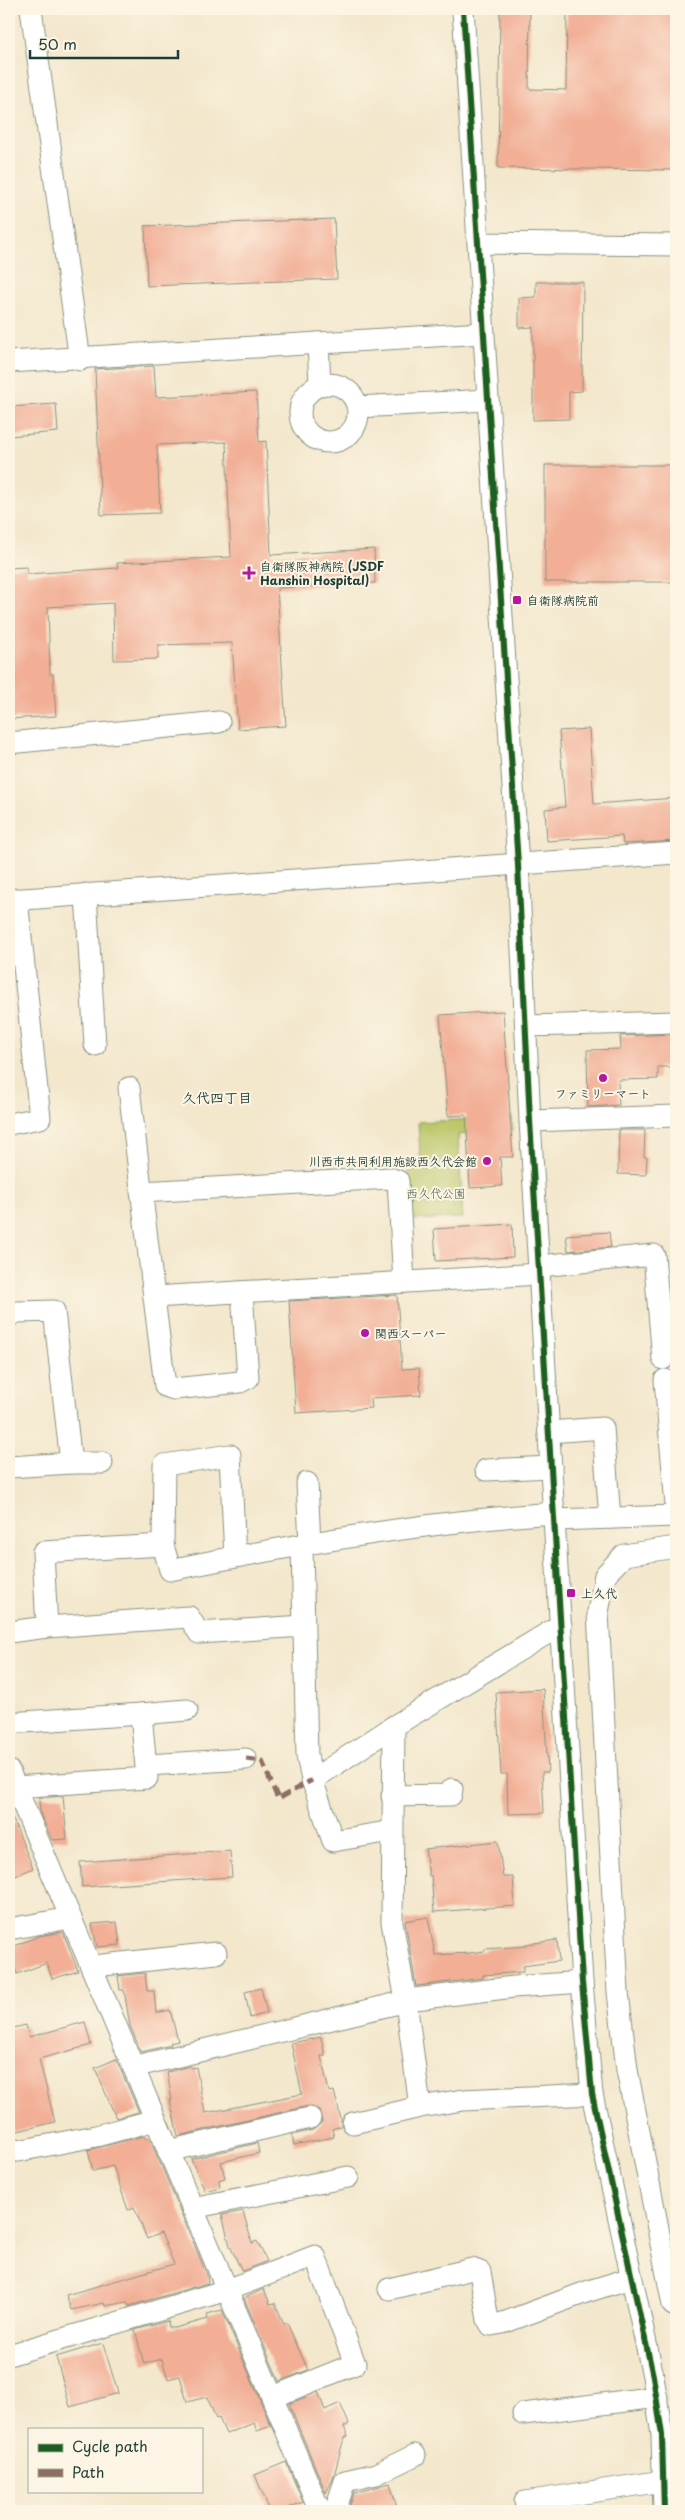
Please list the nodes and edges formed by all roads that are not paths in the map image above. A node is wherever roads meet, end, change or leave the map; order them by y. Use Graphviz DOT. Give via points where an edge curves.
graph roads {
  1 [pos="31,9"];
  2 [pos="463,9"];
  3 [pos="478,243"];
  4 [pos="676,245"];
  5 [pos="483,333"];
  6 [pos="318,343"];
  7 [pos="80,360"];
  8 [pos="9,362"];
  9 [pos="320,385"];
  10 [pos="488,400"];
  11 [pos="358,407"];
  12 [pos="219,722"];
  13 [pos="9,743"];
  14 [pos="676,853"];
  15 [pos="518,864"];
  16 [pos="86,894"];
  17 [pos="13,899"];
  18 [pos="17,983"];
  19 [pos="676,1022"];
  20 [pos="527,1026"];
  21 [pos="94,1045"];
  22 [pos="129,1088"];
  23 [pos="676,1116"];
  24 [pos="530,1121"];
  25 [pos="9,1124"];
  26 [pos="141,1192"];
  27 [pos="539,1270"];
  28 [pos="404,1282"];
  29 [pos="242,1292"];
  30 [pos="154,1297"];
  31 [pos="9,1316"];
  32 [pos="663,1359"];
  33 [pos="665,1380"];
  34 [pos="549,1432"];
  35 [pos="71,1463"];
  36 [pos="102,1463"];
  37 [pos="9,1467"];
  38 [pos="551,1467"];
  39 [pos="486,1470"];
  40 [pos="307,1483"];
  41 [pos="676,1505"];
  42 [pos="676,1516"];
  43 [pos="554,1517"];
  44 [pos="610,1518"];
  45 [pos="306,1544"];
  46 [pos="162,1545"];
  47 [pos="676,1546"];
  48 [pos="235,1557"];
  49 [pos="304,1626"];
  50 [pos="561,1626"];
  51 [pos="47,1627"];
  52 [pos="9,1632"];
  53 [pos="187,1710"];
  54 [pos="141,1714"];
  55 [pos="9,1723"];
  56 [pos="394,1726"];
  57 [pos="246,1759"];
  58 [pos="147,1765"];
  59 [pos="12,1779"];
  60 [pos="312,1780"];
  61 [pos="451,1794"];
  62 [pos="392,1796"];
  63 [pos="392,1831"];
  64 [pos="70,1918"];
  65 [pos="9,1929"];
  66 [pos="216,1954"];
  67 [pos="92,1968"];
  68 [pos="582,1982"];
  69 [pos="406,2001"];
  70 [pos="133,2067"];
  71 [pos="592,2094"];
  72 [pos="420,2107"];
  73 [pos="310,2118"];
  74 [pos="155,2120"];
  75 [pos="353,2123"];
  76 [pos="9,2148"];
  77 [pos="168,2151"];
  78 [pos="348,2177"];
  79 [pos="192,2208"];
  80 [pos="631,2278"];
  81 [pos="389,2289"];
  82 [pos="227,2290"];
  83 [pos="676,2304"];
  84 [pos="9,2355"];
  85 [pos="272,2396"];
  86 [pos="656,2397"];
  87 [pos="523,2414"];
  88 [pos="415,2454"];
  89 [pos="663,2481"];
  90 [pos="525,2502"];
  91 [pos="320,2511"];
  92 [pos="335,2511"];
  93 [pos="664,2511"];
  1 -- 7 [label="street"];
  2 -- 3 [label="street"];
  3 -- 4 [label="street"];
  3 -- 5 [label="street"];
  5 -- 6 [label="street"];
  5 -- 10 [label="street"];
  6 -- 7 [label="street"];
  6 -- 9 [label="street"];
  7 -- 8 [label="street"];
  9 -- 11 [label="street" via="343,387 351,393"];
  9 -- 11 [label="street" via="308,392 299,413 304,429 311,436 322,442 339,441 351,433"];
  10 -- 11 [label="street"];
  10 -- 15 [label="street"];
  12 -- 13 [label="street"];
  14 -- 15 [label="street"];
  15 -- 16 [label="street"];
  15 -- 20 [label="street"];
  16 -- 17 [label="street"];
  16 -- 21 [label="street" via="84,1017"];
  17 -- 18 [label="street"];
  18 -- 25 [label="street" via="40,1118"];
  19 -- 20 [label="street"];
  20 -- 24 [label="street"];
  22 -- 26 [label="street"];
  23 -- 24 [label="street"];
  24 -- 27 [label="street"];
  26 -- 28 [label="street" via="390,1178 398,1181"];
  26 -- 30 [label="street"];
  27 -- 28 [label="street"];
  27 -- 32 [label="street" via="654,1255"];
  27 -- 34 [label="street"];
  28 -- 29 [label="street"];
  29 -- 30 [label="street"];
  29 -- 30 [label="street" via="248,1378 240,1382 174,1389 165,1386"];
  31 -- 35 [label="street" via="53,1304"];
  33 -- 41 [label="street"];
  34 -- 38 [label="street"];
  34 -- 44 [label="street" via="603,1428"];
  35 -- 36 [label="street"];
  35 -- 37 [label="street"];
  38 -- 39 [label="street"];
  38 -- 43 [label="street"];
  40 -- 45 [label="street"];
  42 -- 44 [label="street"];
  43 -- 44 [label="street"];
  43 -- 45 [label="street" via="473,1518"];
  43 -- 50 [label="street"];
  45 -- 48 [label="street"];
  45 -- 49 [label="street"];
  46 -- 48 [label="street" via="170,1570"];
  46 -- 48 [label="street" via="164,1465 230,1455"];
  46 -- 51 [label="street" via="43,1552"];
  47 -- 83 [label="street" via="624,1555 606,1575 598,1612 618,1992 626,2061 673,2305"];
  49 -- 51 [label="street" via="199,1633 190,1617"];
  49 -- 60 [label="street" via="307,1756"];
  50 -- 56 [label="street"];
  50 -- 68 [label="street"];
  51 -- 52 [label="street"];
  53 -- 54 [label="street"];
  54 -- 55 [label="street"];
  54 -- 58 [label="street"];
  56 -- 60 [label="street"];
  56 -- 62 [label="street"];
  57 -- 58 [label="street"];
  58 -- 59 [label="street" via="147,1778"];
  59 -- 64 [label="street"];
  60 -- 63 [label="street" via="333,1841"];
  61 -- 62 [label="street"];
  62 -- 63 [label="street"];
  63 -- 69 [label="street" via="392,1922"];
  64 -- 65 [label="street"];
  64 -- 67 [label="street"];
  66 -- 67 [label="street"];
  67 -- 70 [label="street"];
  68 -- 69 [label="street"];
  68 -- 71 [label="street"];
  69 -- 70 [label="street"];
  69 -- 72 [label="street"];
  70 -- 74 [label="street"];
  71 -- 72 [label="street" via="463,2100"];
  71 -- 80 [label="street"];
  72 -- 75 [label="street"];
  73 -- 77 [label="street"];
  74 -- 76 [label="street" via="96,2136 18,2151"];
  74 -- 77 [label="street"];
  77 -- 79 [label="street"];
  78 -- 79 [label="street"];
  79 -- 82 [label="street"];
  80 -- 81 [label="street" via="588,2290 503,2324 491,2325 480,2272 472,2269"];
  80 -- 86 [label="street"];
  82 -- 84 [label="street"];
  82 -- 85 [label="street"];
  82 -- 85 [label="street" via="315,2256 355,2364"];
  85 -- 91 [label="street"];
  86 -- 87 [label="street"];
  86 -- 89 [label="street" via="662,2435"];
  88 -- 92 [label="street" via="376,2474 345,2481"];
  89 -- 90 [label="street"];
  89 -- 93 [label="street"];
}
